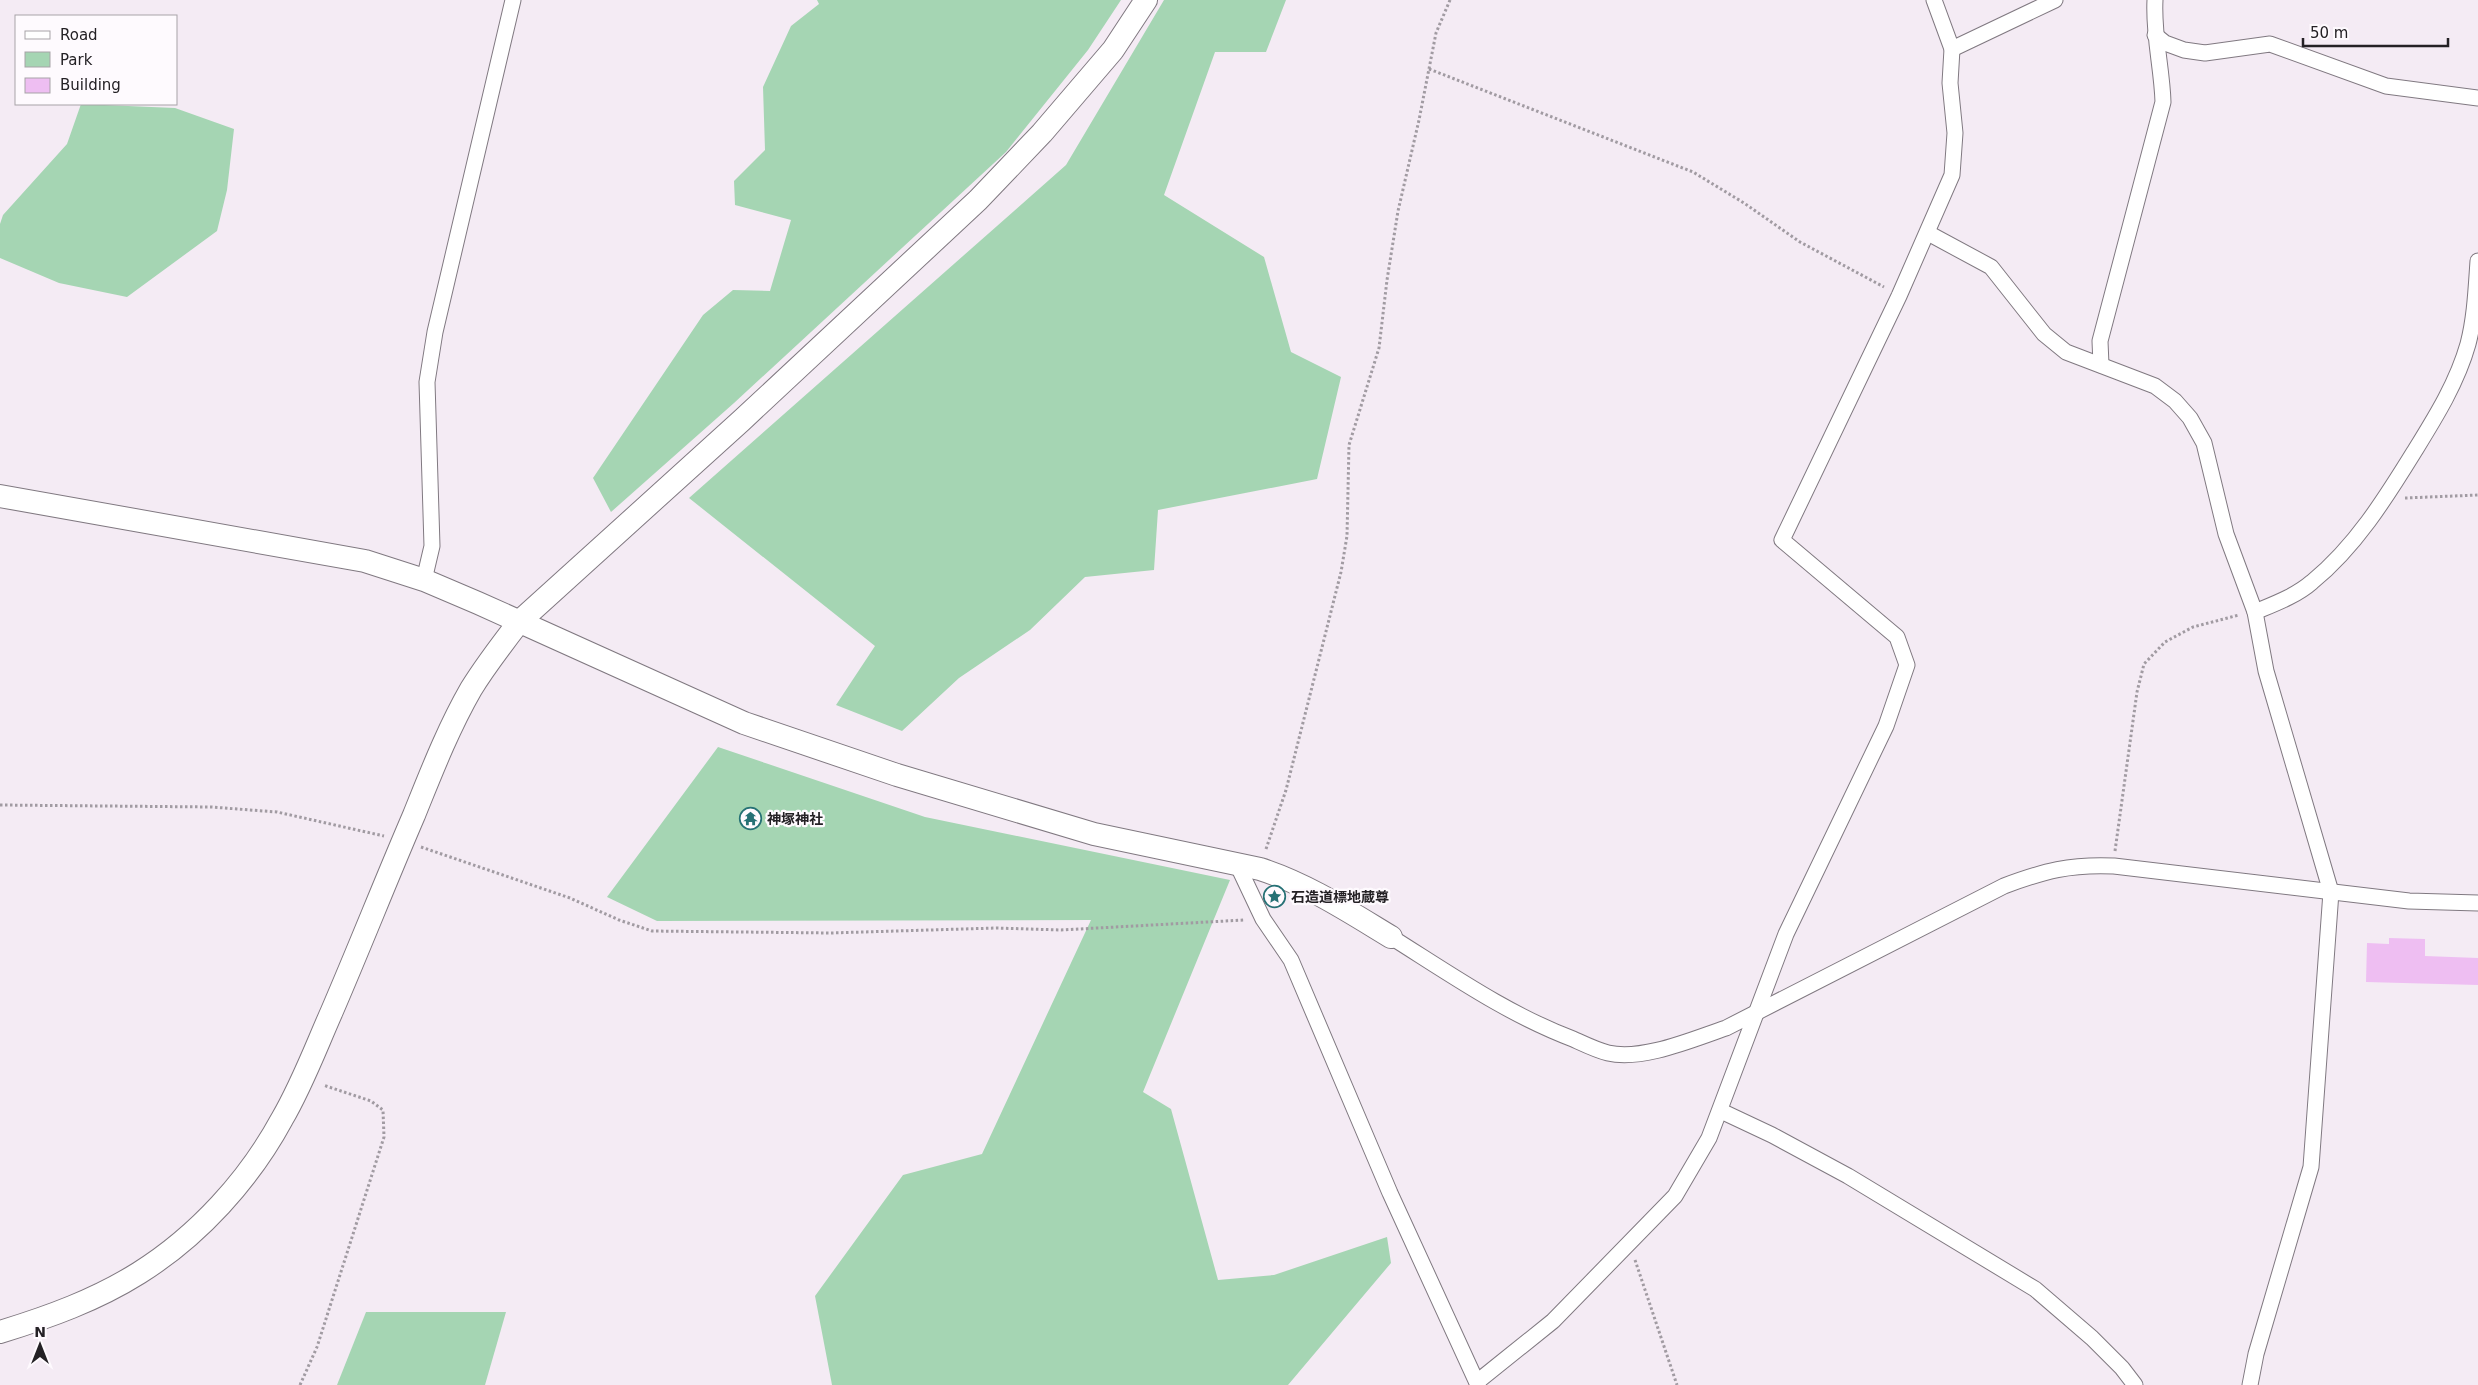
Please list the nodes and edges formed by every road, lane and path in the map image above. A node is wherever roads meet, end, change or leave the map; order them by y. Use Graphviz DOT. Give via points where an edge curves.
graph roads {
  1 [pos="513,0"];
  2 [pos="1146,0"];
  3 [pos="1450,0"];
  4 [pos="1934,0"];
  5 [pos="2055,0"];
  6 [pos="2154,0"];
  7 [pos="2155,34"];
  8 [pos="1952,49"];
  9 [pos="1429,69"];
  10 [pos="2478,98"];
  11 [pos="1928,232"];
  12 [pos="2478,261"];
  13 [pos="1900,296"];
  14 [pos="2101,365"];
  15 [pos="2478,495"];
  16 [pos="0,496"];
  17 [pos="2385,499"];
  18 [pos="424,580"];
  19 [pos="2255,612"];
  20 [pos="519,622"];
  21 [pos="0,805"];
  22 [pos="403,841"];
  23 [pos="1237,864"];
  24 [pos="2114,866"];
  25 [pos="1260,869"];
  26 [pos="2331,892"];
  27 [pos="2478,903"];
  28 [pos="1263,919"];
  29 [pos="1390,937"];
  30 [pos="1755,1013"];
  31 [pos="302,1078"];
  32 [pos="1721,1111"];
  33 [pos="1629,1243"];
  34 [pos="0,1332"];
  35 [pos="1478,1384"];
  36 [pos="300,1385"];
  37 [pos="1677,1385"];
  38 [pos="2134,1385"];
  39 [pos="2250,1385"];
  1 -- 18 [label="street" via="435,332 427,382 432,546"];
  2 -- 20 [label="street" via="1100,65 1042,133 978,200"];
  3 -- 9 [label="path" via="1436,33"];
  4 -- 8 [label="street"];
  5 -- 8 [label="street"];
  6 -- 7 [label="street"];
  7 -- 10 [label="street" via="2165,43 2184,50 2206,52 2270,44 2386,86"];
  7 -- 14 [label="street" via="2162,71 2163,102 2100,340"];
  8 -- 11 [label="street" via="1950,83 1955,133 1952,175"];
  9 -- 13 [label="path" via="1693,172 1800,242"];
  9 -- 25 [label="path" via="1398,211 1379,348 1349,445 1347,536 1341,572 1286,790"];
  11 -- 13 [label="street"];
  11 -- 14 [label="street" via="1991,267 2044,334 2066,352"];
  12 -- 17 [label="street" via="2468,343 2454,382"];
  13 -- 30 [label="street" via="1782,540 1897,637 1907,664 1886,726 1786,934"];
  14 -- 19 [label="street" via="2155,386 2190,418 2204,443 2226,534"];
  15 -- 17 [label="path"];
  16 -- 18 [label="street" via="365,561"];
  17 -- 19 [label="street" via="2340,556 2311,584"];
  18 -- 20 [label="street"];
  19 -- 24 [label="path" via="2193,627 2165,642 2144,664 2137,692"];
  19 -- 26 [label="street" via="2266,671"];
  20 -- 22 [label="street" via="470,691"];
  20 -- 23 [label="street" via="744,723 888,772 1094,834"];
  21 -- 22 [label="path" via="211,807 277,812"];
  22 -- 28 [label="path" via="486,867 652,931 1061,930"];
  22 -- 31 [label="street"];
  23 -- 25 [label="street"];
  23 -- 28 [label="street"];
  24 -- 26 [label="street"];
  24 -- 30 [label="street" via="2084,865 2044,871 2004,886"];
  25 -- 29 [label="street" via="1320,894"];
  26 -- 27 [label="street" via="2409,902"];
  26 -- 39 [label="street" via="2311,1167 2264,1325"];
  28 -- 35 [label="street" via="1291,960 1390,1193"];
  29 -- 30 [label="street" via="1498,1005 1609,1053 1640,1053 1681,1044 1726,1028"];
  30 -- 32 [label="street"];
  31 -- 34 [label="street" via="278,1126 239,1184 172,1249 140,1273 92,1299"];
  31 -- 36 [label="path" via="371,1101 382,1110 384,1137 317,1347"];
  32 -- 33 [label="street" via="1675,1196"];
  32 -- 38 [label="street" via="1848,1176 2035,1289 2092,1338"];
  33 -- 35 [label="street" via="1553,1321"];
  33 -- 37 [label="path"];
}
